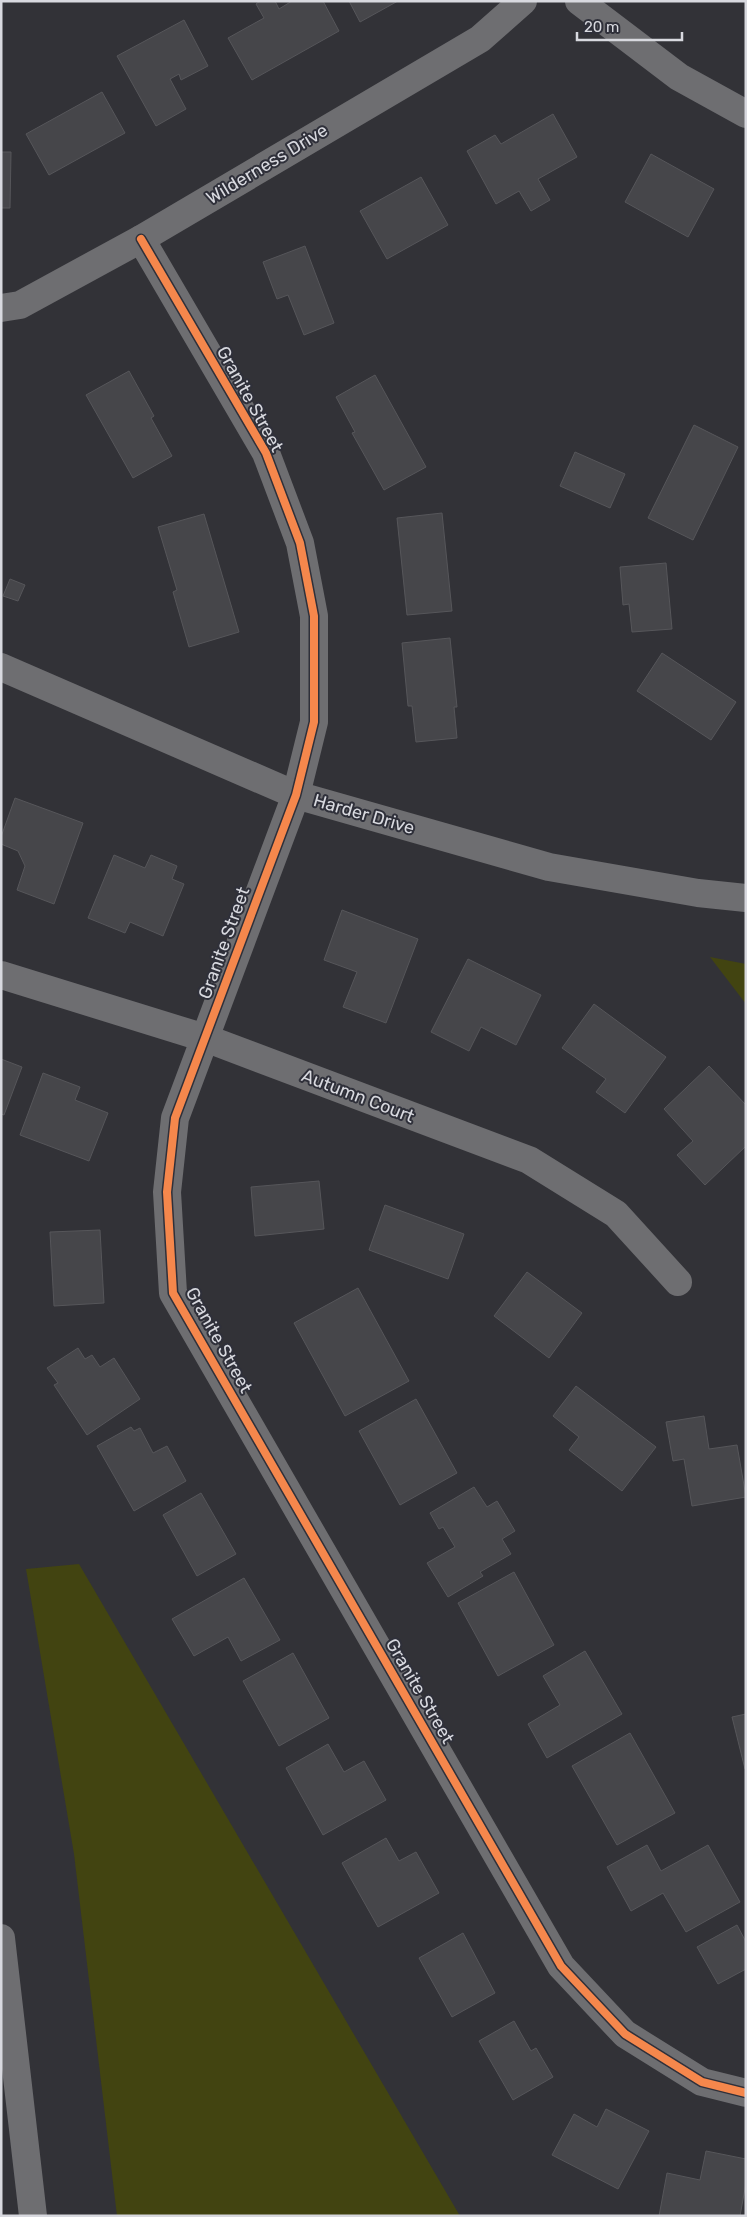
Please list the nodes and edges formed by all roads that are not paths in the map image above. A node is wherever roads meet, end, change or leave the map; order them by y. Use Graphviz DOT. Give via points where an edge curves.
graph roads {
  1 [pos="523,1"];
  2 [pos="579,1"];
  3 [pos="746,114"];
  4 [pos="141,238"];
  5 [pos="1,308"];
  6 [pos="1,667"];
  7 [pos="296,795"];
  8 [pos="746,898"];
  9 [pos="1,975"];
  10 [pos="205,1038"];
  11 [pos="678,1282"];
  12 [pos="1,1938"];
  13 [pos="746,2094"];
  14 [pos="33,2216"];
  1 -- 4 [label="street, Wilderness Drive" via="480,39"];
  2 -- 3 [label="street" via="679,78"];
  4 -- 5 [label="street, Wilderness Drive" via="20,305"];
  4 -- 7 [label="street, Granite Street" via="266,453 300,543 314,616 314,722"];
  6 -- 7 [label="street, Harder Drive"];
  7 -- 8 [label="street, Harder Drive" via="549,867 698,893"];
  7 -- 10 [label="street, Granite Street"];
  9 -- 10 [label="street, Autumn Court"];
  10 -- 11 [label="street, Autumn Court" via="529,1160 616,1214"];
  10 -- 13 [label="street, Granite Street" via="175,1118 167,1192 173,1293 561,1966 625,2034 702,2082"];
  12 -- 14 [label="street"];
}
